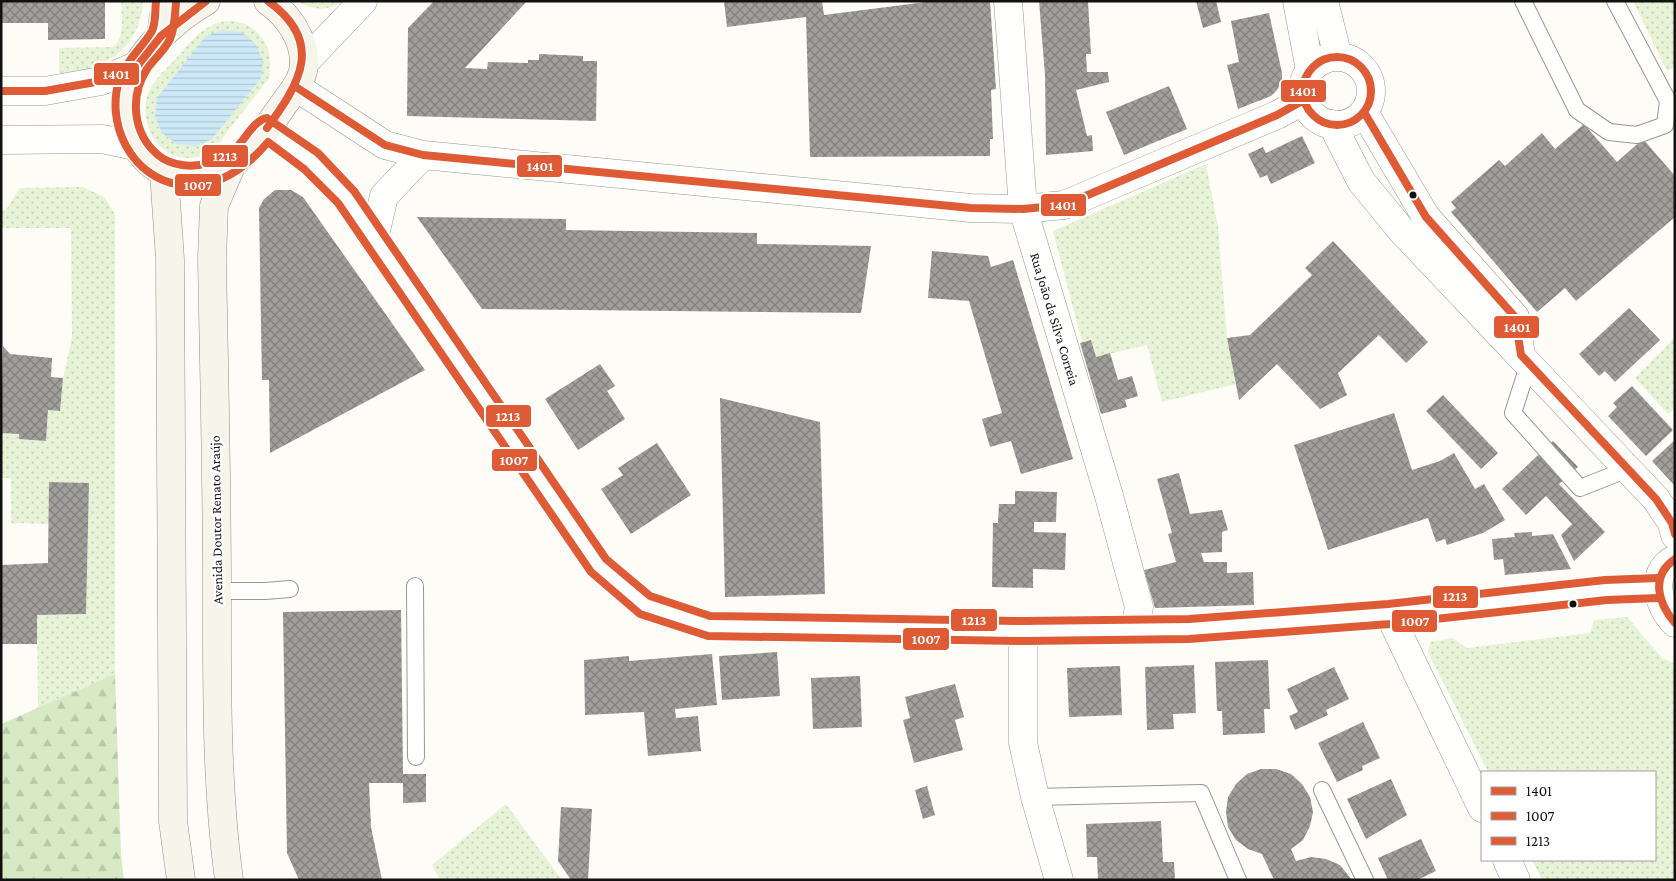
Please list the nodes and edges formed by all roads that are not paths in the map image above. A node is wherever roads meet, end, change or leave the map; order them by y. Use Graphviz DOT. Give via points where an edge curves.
graph roads {
  1 [pos="166,1"];
  2 [pos="206,1"];
  3 [pos="268,1"];
  4 [pos="362,1"];
  5 [pos="1008,1"];
  6 [pos="1296,1"];
  7 [pos="1324,1"];
  8 [pos="1523,1"];
  9 [pos="1616,1"];
  10 [pos="161,36"];
  11 [pos="1338,57"];
  12 [pos="138,65"];
  13 [pos="1310,70"];
  14 [pos="300,75"];
  15 [pos="1,91"];
  16 [pos="1304,100"];
  17 [pos="1364,112"];
  18 [pos="1332,124"];
  19 [pos="267,128"];
  20 [pos="1,140"];
  21 [pos="136,146"];
  22 [pos="423,155"];
  23 [pos="232,164"];
  24 [pos="164,172"];
  25 [pos="1022,209"];
  26 [pos="374,239"];
  27 [pos="1525,359"];
  28 [pos="1628,469"];
  29 [pos="1675,535"];
  30 [pos="1675,559"];
  31 [pos="415,586"];
  32 [pos="290,588"];
  33 [pos="1658,588"];
  34 [pos="217,592"];
  35 [pos="1389,614"];
  36 [pos="1675,623"];
  37 [pos="1135,629"];
  38 [pos="1023,631"];
  39 [pos="416,757"];
  40 [pos="1322,790"];
  41 [pos="1035,797"];
  42 [pos="1481,806"];
  43 [pos="1507,861"];
  44 [pos="181,880"];
  45 [pos="228,880"];
  46 [pos="1059,880"];
  47 [pos="1238,880"];
  48 [pos="1365,880"];
  49 [pos="1516,880"];
  1 -- 10 [label="main road"];
  2 -- 10 [label="main road, Avenida Doutor Renato Araújo"];
  3 -- 14 [label="main road" via="280,9 300,41"];
  4 -- 14 [label="street"];
  5 -- 25 [label="street, Rua João da Silva Correia"];
  6 -- 13 [label="street"];
  7 -- 11 [label="street"];
  8 -- 9 [label="lane" via="1577,110 1609,132 1637,135 1665,125 1668,101"];
  10 -- 12 [label="main road, Avenida Doutor Renato Araújo"];
  11 -- 13 [label="street" via="1327,58"];
  11 -- 17 [label="street" via="1358,64 1365,72 1371,92"];
  12 -- 15 [label="street" via="101,81 45,91"];
  12 -- 21 [label="main road, Avenida Doutor Renato Araújo" via="127,87 125,106 126,122"];
  13 -- 16 [label="street" via="1305,79"];
  14 -- 19 [label="main road, Avenida Doutor Renato Araújo"];
  14 -- 22 [label="street" via="384,146"];
  16 -- 18 [label="street" via="1314,116"];
  16 -- 25 [label="street" via="1277,115 1064,205"];
  17 -- 18 [label="street" via="1350,122"];
  17 -- 27 [label="street" via="1426,217 1515,317"];
  18 -- 27 [label="street" via="1361,181 1384,210 1495,332"];
  19 -- 23 [label="main road, Avenida Doutor Renato Araújo"];
  19 -- 26 [label="street" via="311,161 346,197"];
  20 -- 21 [label="street" via="102,139"];
  21 -- 24 [label="main road, Avenida Doutor Renato Araújo" via="149,162"];
  22 -- 25 [label="street" via="970,208"];
  22 -- 26 [label="street" via="384,196"];
  23 -- 24 [label="main road, Avenida Doutor Renato Araújo" via="188,176"];
  23 -- 34 [label="main road, Avenida Doutor Renato Araújo" via="214,206 212,258"];
  24 -- 44 [label="main road" via="170,259 173,821"];
  25 -- 37 [label="street, Rua João da Silva Correia" via="1109,496 1139,607"];
  26 -- 38 [label="street" via="599,566 644,606 708,626"];
  27 -- 28 [label="street"];
  27 -- 28 [label="lane" via="1513,413 1580,488"];
  28 -- 29 [label="street" via="1656,499 1672,523"];
  30 -- 33 [label="street" via="1659,573"];
  31 -- 39 [label="lane"];
  32 -- 34 [label="lane" via="265,592"];
  33 -- 35 [label="street" via="1606,590"];
  33 -- 36 [label="street"];
  34 -- 45 [label="main road, Avenida Doutor Renato Araújo" via="216,689 221,821"];
  35 -- 37 [label="street" via="1189,629"];
  35 -- 42 [label="street"];
  37 -- 38 [label="street"];
  38 -- 41 [label="street" via="1023,743"];
  40 -- 48 [label="lane"];
  41 -- 46 [label="street"];
  41 -- 47 [label="lane" via="1200,793"];
  43 -- 49 [label="street"];
}
